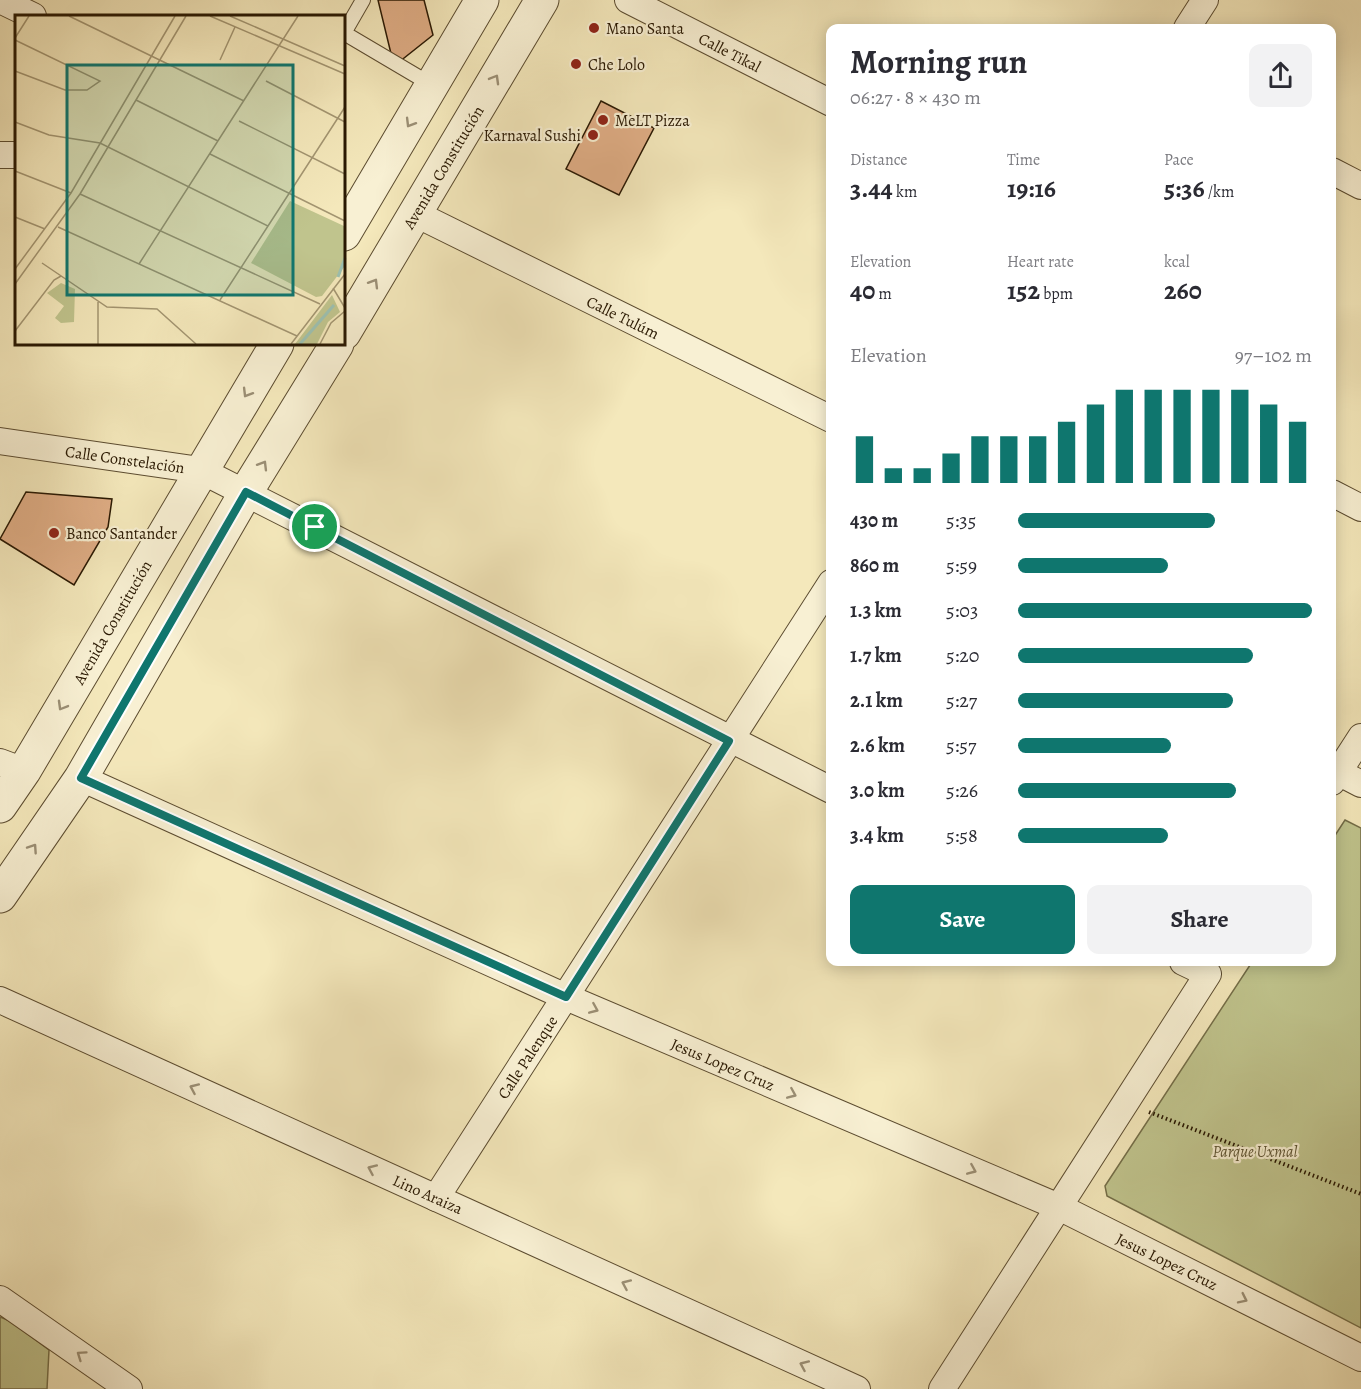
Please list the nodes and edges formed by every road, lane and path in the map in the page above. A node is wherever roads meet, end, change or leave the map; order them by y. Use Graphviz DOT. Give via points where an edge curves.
graph roads {
  1 [pos="0,0"];
  2 [pos="363,0"];
  3 [pos="482,0"];
  4 [pos="542,0"];
  5 [pos="628,0"];
  6 [pos="1205,0"];
  7 [pos="31,15"];
  8 [pos="1190,24"];
  9 [pos="345,31"];
  10 [pos="345,34"];
  11 [pos="432,85"];
  12 [pos="826,101"];
  13 [pos="1336,173"];
  14 [pos="1361,186"];
  15 [pos="416,214"];
  16 [pos="345,232"];
  17 [pos="345,331"];
  18 [pos="276,345"];
  19 [pos="336,345"];
  20 [pos="826,417"];
  21 [pos="0,441"];
  22 [pos="200,470"];
  23 [pos="246,492"];
  24 [pos="1336,495"];
  25 [pos="1361,508"];
  26 [pos="826,591"];
  27 [pos="1361,737"];
  28 [pos="729,741"];
  29 [pos="12,767"];
  30 [pos="1336,771"];
  31 [pos="1336,775"];
  32 [pos="81,778"];
  33 [pos="1361,784"];
  34 [pos="826,788"];
  35 [pos="0,806"];
  36 [pos="0,896"];
  37 [pos="1212,968"];
  38 [pos="566,997"];
  39 [pos="0,1000"];
  40 [pos="1143,1110"];
  41 [pos="1361,1194"];
  42 [pos="436,1198"];
  43 [pos="1061,1208"];
  44 [pos="0,1299"];
  45 [pos="1361,1358"];
  46 [pos="129,1389"];
  47 [pos="857,1389"];
  48 [pos="942,1389"];
  1 -- 7 [label="street"];
  2 -- 9 [label="lane"];
  3 -- 11 [label="street"];
  15 -- 4 [label="street, Avenida Constitución, one-way"];
  5 -- 12 [label="street, Calle Tikal"];
  6 -- 8 [label="street"];
  10 -- 11 [label="lane"];
  11 -- 16 [label="street, one-way"];
  13 -- 14 [label="street"];
  17 -- 15 [label="street, Avenida Constitución, one-way"];
  15 -- 20 [label="street, Calle Tulúm"];
  18 -- 22 [label="street, Avenida Constitución, one-way"];
  23 -- 19 [label="street, one-way"];
  21 -- 22 [label="street, Calle Constelación"];
  22 -- 23 [label="street, Calle Constelación"];
  22 -- 29 [label="street, Avenida Constitución, one-way"];
  23 -- 28 [label="street, Calle Constelación"];
  23 -- 32 [label="street"];
  24 -- 25 [label="street"];
  26 -- 28 [label="street, Calle Palenque"];
  27 -- 30 [label="street"];
  28 -- 34 [label="street, Calle Constelación"];
  28 -- 38 [label="street, Calle Palenque"];
  29 -- 35 [label="street, Avenida Constitución"];
  31 -- 33 [label="street"];
  36 -- 32 [label="street, one-way"];
  32 -- 38 [label="street, Jesus Lopez Cruz"];
  37 -- 43 [label="street"];
  38 -- 42 [label="street, Calle Palenque"];
  38 -- 43 [label="street, Jesus Lopez Cruz, one-way"];
  42 -- 39 [label="street, Lino Araiza, one-way"];
  40 -- 41 [label="path"];
  47 -- 42 [label="street, Lino Araiza, one-way"];
  43 -- 45 [label="street, Jesus Lopez Cruz, one-way"];
  43 -- 48 [label="street"];
  46 -- 44 [label="street, one-way"];
}
